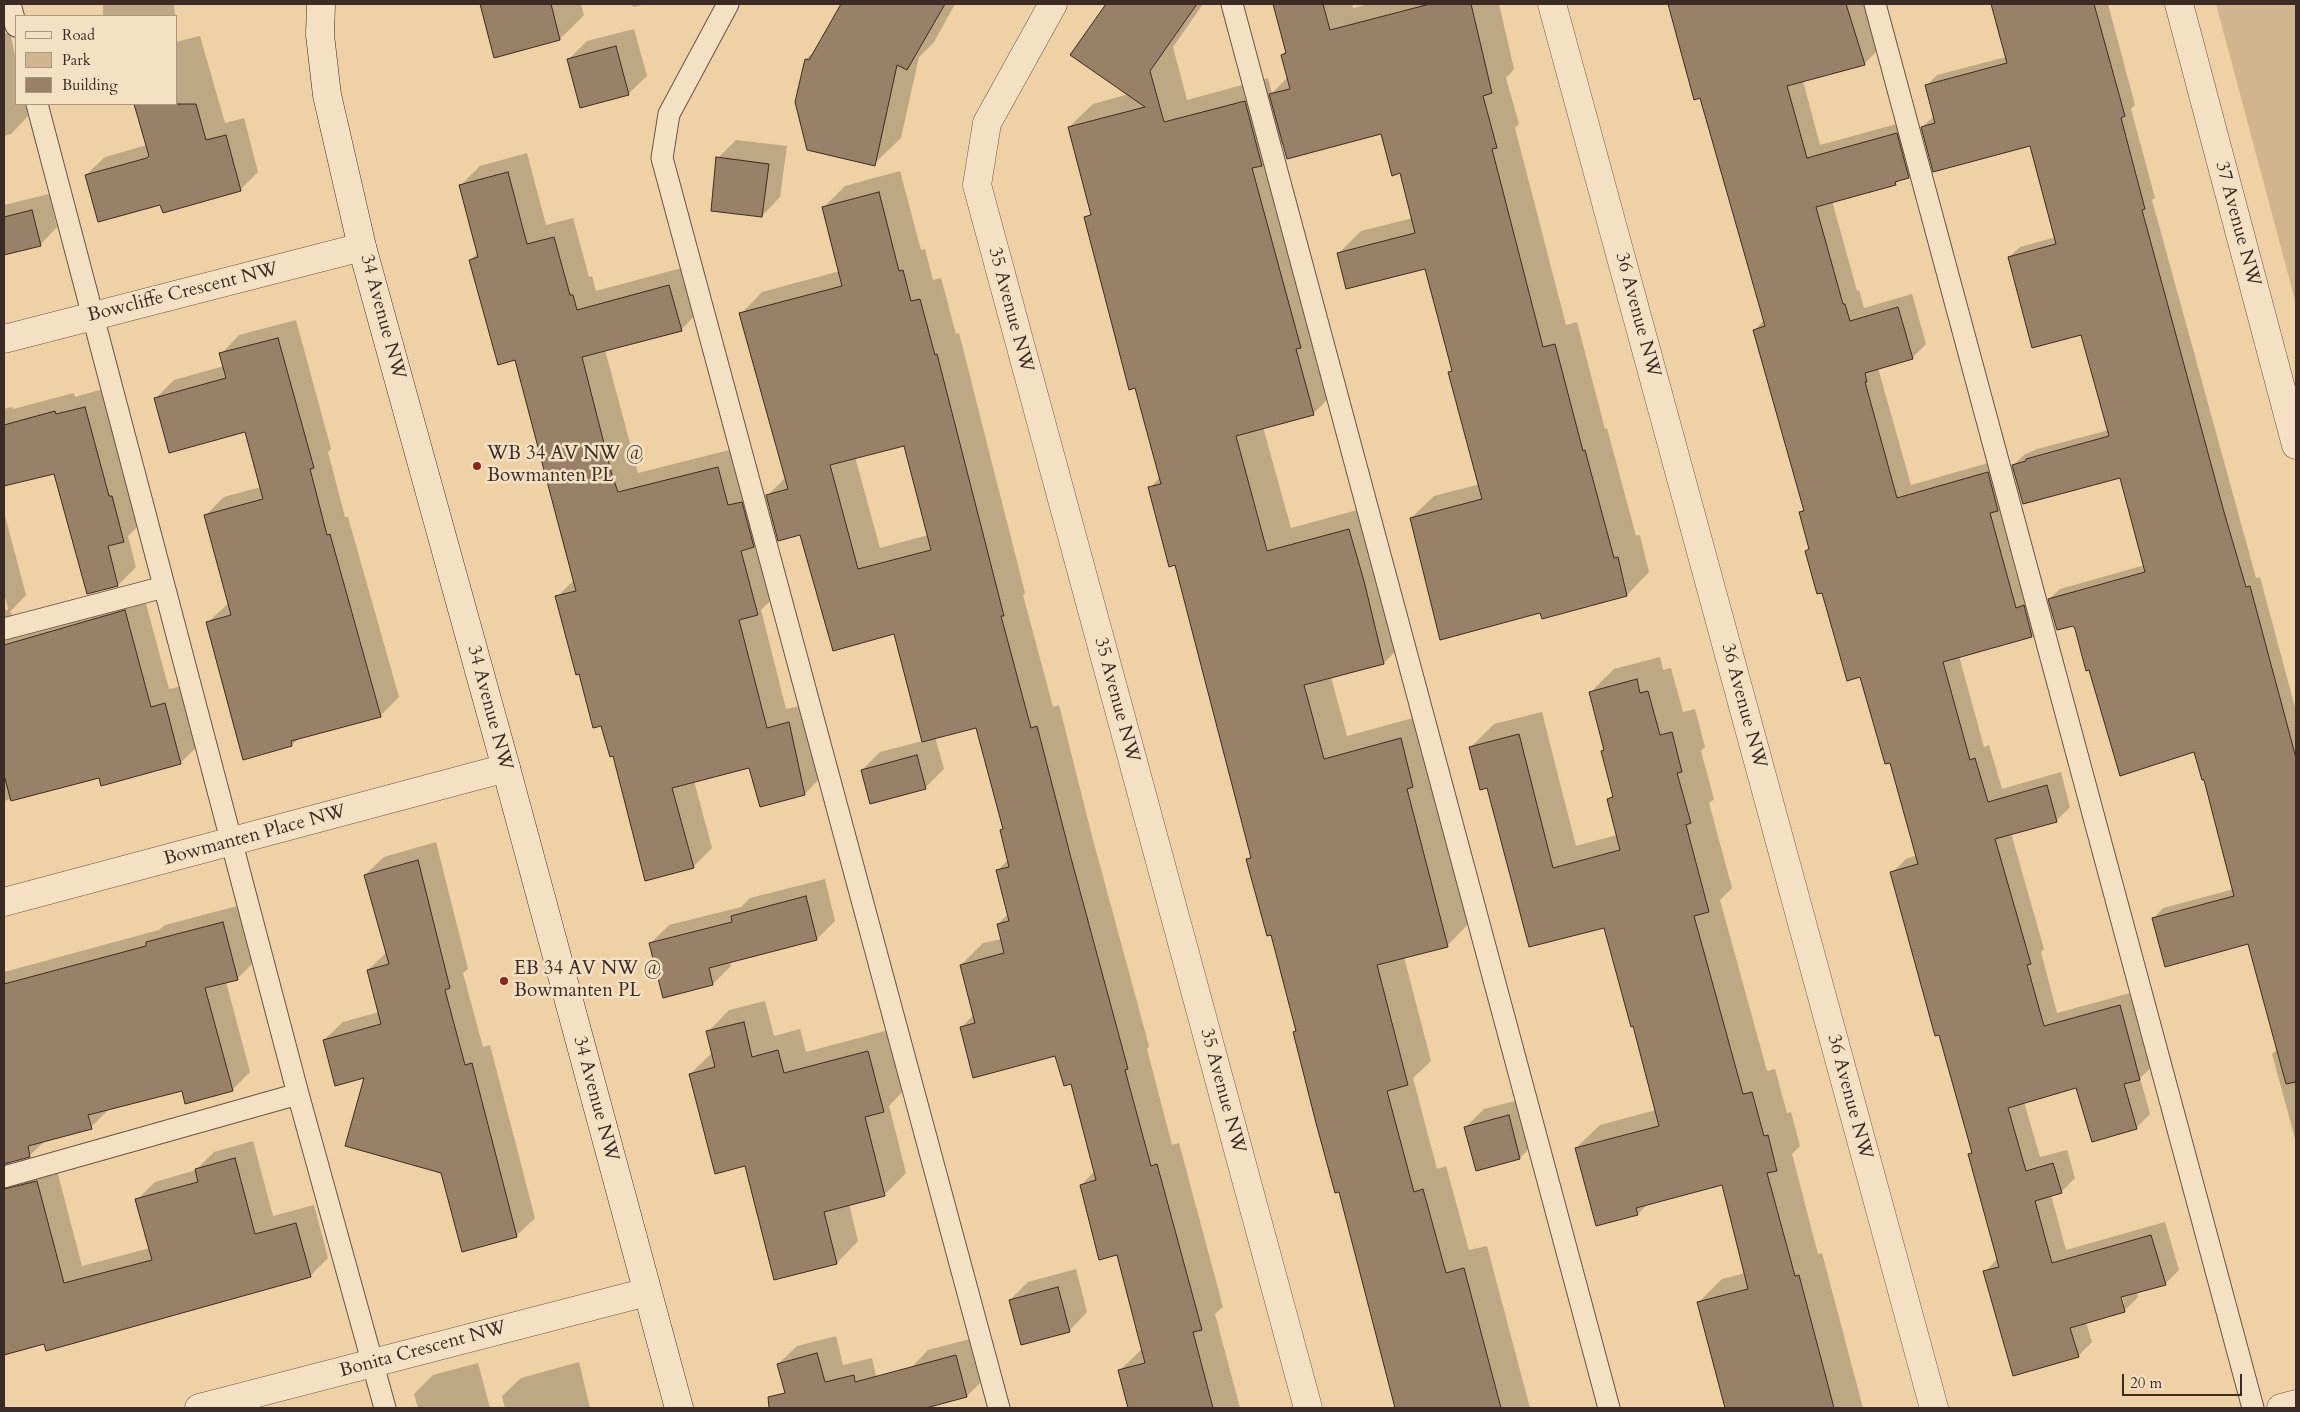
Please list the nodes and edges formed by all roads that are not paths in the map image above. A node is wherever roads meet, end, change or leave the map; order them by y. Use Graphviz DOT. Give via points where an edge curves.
graph roads {
  1 [pos="10,4"];
  2 [pos="321,4"];
  3 [pos="728,4"];
  4 [pos="1053,4"];
  5 [pos="1232,4"];
  6 [pos="1552,4"];
  7 [pos="1874,4"];
  8 [pos="2178,4"];
  9 [pos="15,22"];
  10 [pos="37,105"];
  11 [pos="362,247"];
  12 [pos="92,316"];
  13 [pos="4,339"];
  14 [pos="2296,445"];
  15 [pos="164,586"];
  16 [pos="4,629"];
  17 [pos="506,768"];
  18 [pos="231,843"];
  19 [pos="4,902"];
  20 [pos="298,1094"];
  21 [pos="4,1177"];
  22 [pos="647,1292"];
  23 [pos="372,1363"];
  24 [pos="2296,1404"];
  25 [pos="199,1408"];
  26 [pos="385,1408"];
  27 [pos="679,1408"];
  28 [pos="999,1408"];
  29 [pos="1308,1408"];
  30 [pos="1609,1408"];
  31 [pos="1934,1408"];
  32 [pos="2252,1408"];
  33 [pos="2281,1408"];
  1 -- 9 [label="lane"];
  2 -- 11 [label="street, 34 Avenue NW" via="320,35 327,95"];
  3 -- 28 [label="lane" via="669,114 662,158"];
  4 -- 29 [label="street, 35 Avenue NW" via="987,123 977,185"];
  5 -- 30 [label="lane"];
  6 -- 31 [label="street, 36 Avenue NW"];
  7 -- 32 [label="lane"];
  8 -- 14 [label="street, 37 Avenue NW"];
  10 -- 12 [label="lane"];
  11 -- 12 [label="street, Bowcliffe Crescent NW"];
  11 -- 17 [label="street, 34 Avenue NW"];
  12 -- 13 [label="street, Bowcliffe Crescent NW"];
  12 -- 15 [label="lane"];
  15 -- 16 [label="lane"];
  15 -- 18 [label="lane"];
  17 -- 18 [label="street, Bowmanten Place NW"];
  17 -- 22 [label="street, 34 Avenue NW"];
  18 -- 19 [label="street, Bowmanten Place NW"];
  18 -- 20 [label="lane"];
  20 -- 21 [label="lane"];
  20 -- 23 [label="lane"];
  22 -- 23 [label="street, Bonita Crescent NW"];
  22 -- 27 [label="street, 34 Avenue NW"];
  23 -- 25 [label="street, Bonita Crescent NW"];
  23 -- 26 [label="lane"];
  24 -- 33 [label="street"];
}
